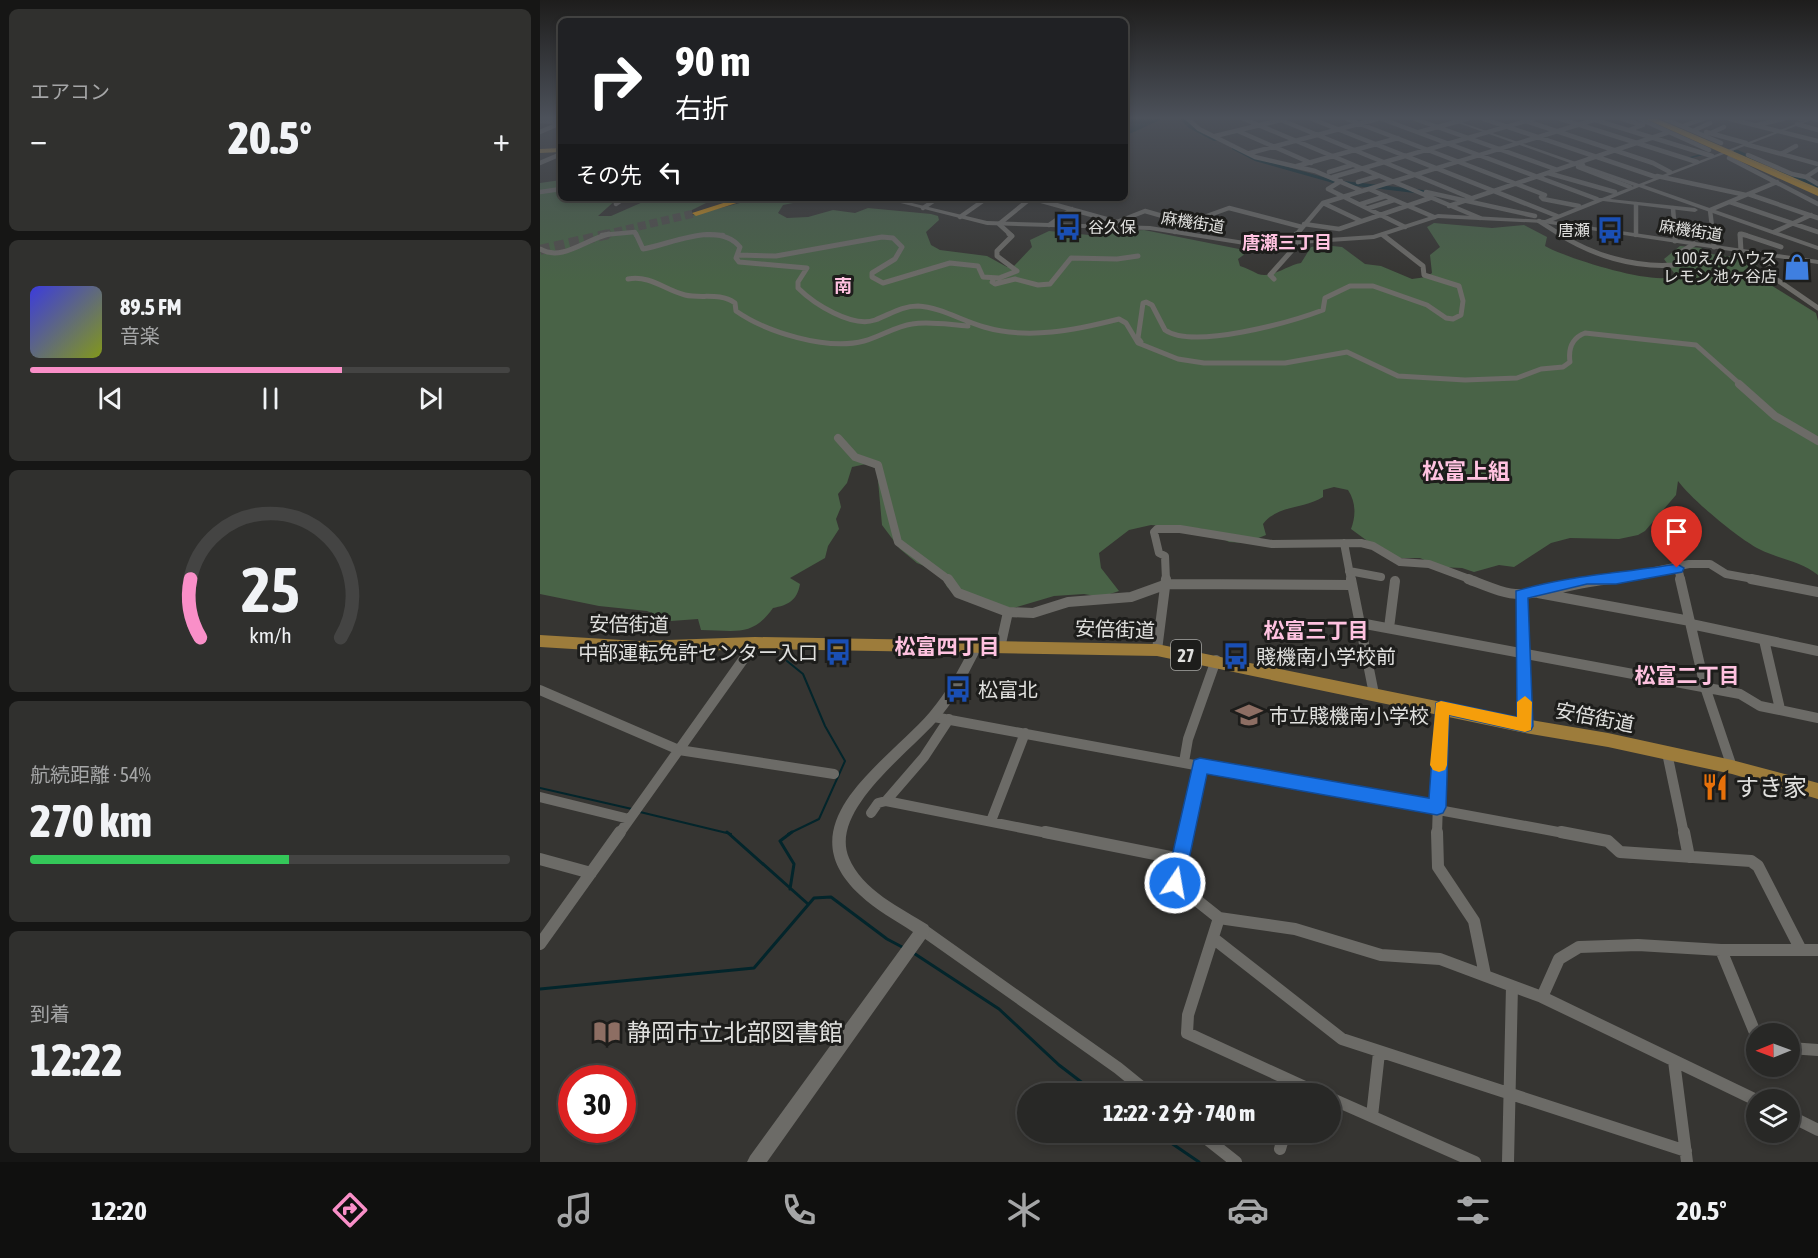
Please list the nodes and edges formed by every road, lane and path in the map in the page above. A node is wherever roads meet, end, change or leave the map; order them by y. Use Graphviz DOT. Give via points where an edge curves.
graph roads {
  1 [pos="1320,173"];
  2 [pos="1332,173"];
  3 [pos="1351,173"];
  4 [pos="1372,173"];
  5 [pos="1411,173"];
  6 [pos="1421,173"];
  7 [pos="1449,173"];
  8 [pos="1470,173"];
  9 [pos="1488,173"];
  10 [pos="1528,173"];
  11 [pos="1544,173"];
  12 [pos="1552,173"];
  13 [pos="1602,173"];
  14 [pos="1645,173"];
  15 [pos="1667,173"];
  16 [pos="1769,173"];
  17 [pos="1772,173"];
  18 [pos="1774,173"];
  19 [pos="1778,173"];
  20 [pos="1779,173"];
  21 [pos="1790,173"];
  22 [pos="1812,173"];
  23 [pos="1415,175"];
  24 [pos="1378,176"];
  25 [pos="1536,176"];
  26 [pos="1458,177"];
  27 [pos="1657,177"];
  28 [pos="1806,177"];
  29 [pos="1338,178"];
  30 [pos="1358,182"];
  31 [pos="1392,182"];
  32 [pos="1778,182"];
  33 [pos="1514,183"];
  34 [pos="1818,184"];
  35 [pos="1633,186"];
  36 [pos="558,189"];
  37 [pos="1369,189"];
  38 [pos="1411,190"];
  39 [pos="1362,191"];
  40 [pos="1492,191"];
  41 [pos="540,192"];
  42 [pos="1615,192"];
  43 [pos="1797,192"];
  44 [pos="1817,193"];
  45 [pos="1747,195"];
  46 [pos="1386,196"];
  47 [pos="1344,197"];
  48 [pos="1430,198"];
  49 [pos="1471,198"];
  50 [pos="1597,199"];
  51 [pos="1394,200"];
  52 [pos="620,201"];
  53 [pos="735,201"];
  54 [pos="896,201"];
  55 [pos="934,201"];
  56 [pos="983,201"];
  57 [pos="1027,201"];
  58 [pos="1042,201"];
  59 [pos="1464,201"];
  60 [pos="1730,202"];
  61 [pos="1441,203"];
  62 [pos="616,204"];
  63 [pos="1323,204"];
  64 [pos="1361,204"];
  65 [pos="1636,204"];
  66 [pos="1818,204"];
  67 [pos="1407,206"];
  68 [pos="1448,206"];
  69 [pos="1579,206"];
  70 [pos="923,208"];
  71 [pos="1369,208"];
  72 [pos="1673,208"];
  73 [pos="1072,209"];
  74 [pos="1710,210"];
  75 [pos="696,212"];
  76 [pos="1818,212"];
  77 [pos="1383,214"];
  78 [pos="1811,215"];
  79 [pos="1557,216"];
  80 [pos="960,217"];
  81 [pos="1436,217"];
  82 [pos="1480,218"];
  83 [pos="1818,218"];
  84 [pos="1539,219"];
  85 [pos="1361,221"];
  86 [pos="1187,223"];
  87 [pos="999,224"];
  88 [pos="1116,224"];
  89 [pos="1793,224"];
  90 [pos="1049,225"];
  91 [pos="1303,225"];
  92 [pos="1405,226"];
  93 [pos="1175,232"];
  94 [pos="1774,232"];
  95 [pos="1818,232"];
  96 [pos="1383,235"];
  97 [pos="1636,235"];
  98 [pos="1787,237"];
  99 [pos="1675,241"];
  100 [pos="1296,243"];
  101 [pos="1694,244"];
  102 [pos="1714,247"];
  103 [pos="1781,248"];
  104 [pos="1818,248"];
  105 [pos="540,249"];
  106 [pos="1742,251"];
  107 [pos="738,255"];
  108 [pos="1138,256"];
  109 [pos="1773,256"];
  110 [pos="1818,262"];
  111 [pos="994,278"];
  112 [pos="628,279"];
  113 [pos="1274,279"];
  114 [pos="1818,308"];
  115 [pos="986,328"];
  116 [pos="1145,347"];
  117 [pos="838,438"];
  118 [pos="1818,441"];
  119 [pos="1344,543"];
  120 [pos="1677,568"];
  121 [pos="1349,571"];
  122 [pos="1381,577"];
  123 [pos="1395,581"];
  124 [pos="1167,584"];
  125 [pos="1352,585"];
  126 [pos="1531,592"];
  127 [pos="1818,592"];
  128 [pos="1521,594"];
  129 [pos="1008,612"];
  130 [pos="1691,622"];
  131 [pos="1360,623"];
  132 [pos="1389,628"];
  133 [pos="1764,640"];
  134 [pos="540,642"];
  135 [pos="755,643"];
  136 [pos="1000,648"];
  137 [pos="975,649"];
  138 [pos="1157,650"];
  139 [pos="1818,651"];
  140 [pos="1523,654"];
  141 [pos="1216,660"];
  142 [pos="1705,687"];
  143 [pos="540,690"];
  144 [pos="1374,694"];
  145 [pos="1441,707"];
  146 [pos="1780,709"];
  147 [pos="934,717"];
  148 [pos="1818,718"];
  149 [pos="949,719"];
  150 [pos="1525,726"];
  151 [pos="1025,733"];
  152 [pos="679,750"];
  153 [pos="1667,753"];
  154 [pos="1184,762"];
  155 [pos="1200,765"];
  156 [pos="1732,767"];
  157 [pos="834,774"];
  158 [pos="1818,791"];
  159 [pos="540,797"];
  160 [pos="886,801"];
  161 [pos="1437,807"];
  162 [pos="871,813"];
  163 [pos="629,819"];
  164 [pos="991,821"];
  165 [pos="1689,857"];
  166 [pos="1180,859"];
  167 [pos="540,860"];
  168 [pos="591,873"];
  169 [pos="1219,918"];
  170 [pos="922,930"];
  171 [pos="544,931"];
  172 [pos="1213,938"];
  173 [pos="540,944"];
  174 [pos="1721,950"];
  175 [pos="1801,950"];
  176 [pos="1818,951"];
  177 [pos="1485,975"];
  178 [pos="1512,986"];
  179 [pos="1542,997"];
  180 [pos="1751,1023"];
  181 [pos="1800,1049"];
  182 [pos="1818,1050"];
  183 [pos="1379,1053"];
  184 [pos="1674,1060"];
  185 [pos="1136,1083"];
  186 [pos="1285,1083"];
  187 [pos="1509,1095"];
  188 [pos="1746,1095"];
  189 [pos="1341,1103"];
  190 [pos="1372,1116"];
  191 [pos="1800,1121"];
  192 [pos="1818,1130"];
  193 [pos="1212,1143"];
  194 [pos="1282,1143"];
  195 [pos="1280,1149"];
  196 [pos="1687,1157"];
  197 [pos="756,1162"];
  198 [pos="1236,1162"];
  199 [pos="1475,1162"];
  200 [pos="1508,1162"];
  1 -- 29 [label="street"];
  2 -- 29 [label="street"];
  3 -- 29 [label="street"];
  4 -- 24 [label="street"];
  5 -- 23 [label="street"];
  6 -- 23 [label="street"];
  7 -- 26 [label="street"];
  8 -- 26 [label="street"];
  9 -- 33 [label="street"];
  10 -- 25 [label="street"];
  11 -- 25 [label="street"];
  12 -- 42 [label="street"];
  13 -- 35 [label="street"];
  14 -- 27 [label="street"];
  15 -- 27 [label="street"];
  16 -- 32 [label="street"];
  17 -- 44 [label="highway"];
  18 -- 44 [label="highway"];
  19 -- 44 [label="highway"];
  20 -- 44 [label="highway"];
  21 -- 28 [label="street"];
  22 -- 28 [label="street"];
  23 -- 31 [label="street"];
  23 -- 49 [label="street"];
  24 -- 30 [label="street"];
  24 -- 31 [label="street"];
  25 -- 33 [label="street"];
  25 -- 50 [label="street"];
  26 -- 40 [label="street"];
  27 -- 35 [label="street"];
  27 -- 45 [label="street"];
  28 -- 34 [label="street"];
  29 -- 39 [label="street"];
  29 -- 47 [label="street" via="1328,189"];
  31 -- 37 [label="street"];
  31 -- 38 [label="street"];
  32 -- 43 [label="street"];
  32 -- 45 [label="street"];
  33 -- 40 [label="street"];
  33 -- 69 [label="street" via="1545,195 1543,199"];
  35 -- 42 [label="street"];
  35 -- 74 [label="street"];
  36 -- 41 [label="street"];
  37 -- 39 [label="street"];
  37 -- 46 [label="street"];
  38 -- 48 [label="street"];
  38 -- 59 [label="street"];
  39 -- 47 [label="street"];
  40 -- 49 [label="street"];
  40 -- 79 [label="street"];
  42 -- 50 [label="street"];
  43 -- 44 [label="street"];
  43 -- 66 [label="street"];
  45 -- 60 [label="street"];
  45 -- 78 [label="street"];
  46 -- 51 [label="street"];
  46 -- 64 [label="street"];
  47 -- 63 [label="street"];
  47 -- 64 [label="street"];
  48 -- 61 [label="street"];
  48 -- 67 [label="street"];
  49 -- 59 [label="street"];
  50 -- 65 [label="street"];
  50 -- 69 [label="street"];
  51 -- 67 [label="street"];
  51 -- 71 [label="street"];
  52 -- 62 [label="street"];
  53 -- 75 [label="highway"];
  54 -- 70 [label="street, 麻機街道"];
  55 -- 70 [label="street"];
  56 -- 80 [label="street"];
  57 -- 87 [label="street"];
  58 -- 73 [label="street"];
  59 -- 68 [label="street"];
  59 -- 84 [label="street"];
  60 -- 74 [label="street"];
  60 -- 89 [label="street"];
  61 -- 68 [label="street"];
  61 -- 81 [label="street" via="1437,205"];
  63 -- 85 [label="street"];
  63 -- 91 [label="street"];
  64 -- 71 [label="street"];
  65 -- 72 [label="street"];
  65 -- 97 [label="street"];
  67 -- 77 [label="street"];
  67 -- 81 [label="street"];
  68 -- 82 [label="street"];
  69 -- 79 [label="street"];
  70 -- 80 [label="street, 麻機街道"];
  71 -- 77 [label="street"];
  72 -- 74 [label="street"];
  72 -- 99 [label="street"];
  73 -- 88 [label="street"];
  73 -- 90 [label="street"];
  74 -- 94 [label="street"];
  74 -- 102 [label="street"];
  76 -- 78 [label="street"];
  77 -- 85 [label="street"];
  77 -- 92 [label="street"];
  78 -- 83 [label="street"];
  78 -- 89 [label="street"];
  79 -- 84 [label="street"];
  80 -- 87 [label="street, 麻機街道"];
  81 -- 82 [label="street, 麻機街道"];
  81 -- 92 [label="street, 麻機街道"];
  82 -- 84 [label="street, 麻機街道"];
  84 -- 97 [label="street, 麻機街道"];
  84 -- 101 [label="street" via="1583,249 1651,267 1674,265 1683,249"];
  85 -- 91 [label="street" via="1339,229"];
  86 -- 88 [label="street" via="1145,212"];
  86 -- 91 [label="street" via="1228,208"];
  86 -- 93 [label="street"];
  87 -- 90 [label="street, 麻機街道"];
  87 -- 111 [label="street" via="1012,237 996,254 1017,271"];
  88 -- 90 [label="street, 麻機街道"];
  88 -- 93 [label="street, 麻機街道"];
  89 -- 94 [label="street"];
  89 -- 95 [label="street"];
  91 -- 100 [label="street" via="1295,236"];
  92 -- 96 [label="street, 麻機街道"];
  93 -- 100 [label="street, 麻機街道" via="1245,244"];
  94 -- 98 [label="street"];
  96 -- 100 [label="street, 麻機街道"];
  96 -- 116 [label="street" via="1423,266 1424,275 1458,285 1464,299 1461,315 1446,318 1427,305 1383,288 1357,286 1325,297 1323,310 1310,315 1236,332 1182,336 1161,326 1152,305 1146,302 1138,338"];
  97 -- 99 [label="street, 麻機街道"];
  98 -- 103 [label="street"];
  98 -- 104 [label="street"];
  99 -- 101 [label="street, 麻機街道"];
  100 -- 113 [label="street" via="1270,275"];
  101 -- 102 [label="street, 麻機街道"];
  102 -- 106 [label="street, 麻機街道"];
  103 -- 106 [label="street" via="1740,233"];
  103 -- 109 [label="street"];
  105 -- 107 [label="street" via="551,254 564,253 599,237 631,231 638,234 643,249 697,235 728,236 741,247"];
  106 -- 109 [label="street, 麻機街道"];
  107 -- 111 [label="street" via="786,257 818,246 882,237 893,238 902,247 895,259 872,273 883,283 958,262 975,264 983,277"];
  107 -- 115 [label="street" via="739,262 746,264 807,268 798,288 809,299 840,316 873,321 900,308 920,306"];
  108 -- 111 [label="street" via="1071,258 1053,282 1043,285 1015,279 995,284"];
  109 -- 110 [label="street, 麻機街道"];
  109 -- 114 [label="street" via="1763,259 1770,268 1767,273"];
  112 -- 115 [label="street" via="645,276 687,295 729,298 744,317 783,336 842,343 872,339 912,324"];
  115 -- 116 [label="street" via="1069,332 1119,319"];
  116 -- 118 [label="street" via="1204,363 1285,363 1347,352 1398,376 1466,380 1517,378 1541,369 1563,367 1570,362 1569,350 1574,339 1585,333 1682,342 1696,345 1775,416"];
  117 -- 129 [label="street" via="855,457 878,465 898,542 949,580 958,593"];
  119 -- 121 [label="street"];
  119 -- 124 [label="street" via="1272,544 1180,528 1157,529 1154,532 1159,553 1165,556"];
  119 -- 128 [label="street" via="1373,546 1400,562 1429,564 1491,588"];
  120 -- 126 [label="street"];
  120 -- 127 [label="street" via="1710,564 1726,574"];
  120 -- 130 [label="street"];
  121 -- 122 [label="street"];
  121 -- 125 [label="street"];
  123 -- 132 [label="street"];
  124 -- 125 [label="street"];
  124 -- 129 [label="street" via="1131,597 1068,602 1033,613"];
  124 -- 138 [label="street"];
  125 -- 131 [label="street"];
  126 -- 128 [label="street"];
  126 -- 130 [label="street"];
  128 -- 140 [label="street"];
  129 -- 136 [label="street"];
  130 -- 133 [label="street"];
  130 -- 142 [label="street"];
  131 -- 132 [label="street"];
  131 -- 144 [label="street"];
  132 -- 140 [label="street"];
  133 -- 139 [label="street"];
  133 -- 146 [label="street"];
  134 -- 135 [label="main road, 安倍街道 / 27" via="638,647"];
  135 -- 137 [label="main road, 安倍街道 / 27"];
  135 -- 152 [label="street"];
  136 -- 137 [label="main road, 安倍街道 / 27"];
  136 -- 138 [label="main road, 安倍街道 / 27"];
  137 -- 147 [label="street" via="955,688"];
  138 -- 141 [label="main road, 安倍街道 / 27"];
  140 -- 142 [label="street"];
  140 -- 150 [label="street"];
  141 -- 144 [label="main road, 安倍街道 / 27"];
  141 -- 154 [label="street" via="1188,739"];
  142 -- 146 [label="street" via="1740,694 1760,706"];
  142 -- 156 [label="street"];
  143 -- 152 [label="street"];
  144 -- 145 [label="main road, 安倍街道 / 27"];
  145 -- 150 [label="main road, 安倍街道 / 27"];
  145 -- 161 [label="street"];
  146 -- 148 [label="street"];
  147 -- 149 [label="street"];
  147 -- 170 [label="street" via="847,810 838,848 841,859 863,890"];
  149 -- 151 [label="street"];
  149 -- 160 [label="street" via="924,757"];
  150 -- 153 [label="main road, 安倍街道 / 27"];
  151 -- 154 [label="street"];
  151 -- 164 [label="street"];
  152 -- 157 [label="street"];
  152 -- 163 [label="street"];
  153 -- 156 [label="main road, 安倍街道 / 27"];
  153 -- 165 [label="street"];
  154 -- 155 [label="street"];
  155 -- 161 [label="street"];
  155 -- 166 [label="street"];
  156 -- 158 [label="main road, 安倍街道 / 27"];
  159 -- 163 [label="street"];
  160 -- 162 [label="street" via="878,803"];
  160 -- 164 [label="street"];
  161 -- 165 [label="street" via="1608,841 1620,852"];
  161 -- 177 [label="street" via="1438,867 1474,921"];
  163 -- 168 [label="street"];
  164 -- 166 [label="street"];
  165 -- 175 [label="street" via="1751,861 1758,866"];
  166 -- 169 [label="street" via="1175,883"];
  167 -- 168 [label="street"];
  168 -- 171 [label="street"];
  169 -- 172 [label="street"];
  169 -- 177 [label="street" via="1295,929 1381,955 1440,959"];
  170 -- 185 [label="street"];
  170 -- 197 [label="street"];
  171 -- 173 [label="street"];
  172 -- 183 [label="street" via="1342,1039"];
  172 -- 186 [label="street" via="1188,1015 1187,1033"];
  174 -- 175 [label="street"];
  174 -- 179 [label="street" via="1638,945 1579,947 1559,959"];
  174 -- 180 [label="street"];
  175 -- 176 [label="street"];
  177 -- 178 [label="street"];
  178 -- 179 [label="street"];
  178 -- 187 [label="street"];
  179 -- 184 [label="street"];
  181 -- 182 [label="street"];
  183 -- 187 [label="street"];
  183 -- 190 [label="street"];
  184 -- 188 [label="street"];
  184 -- 196 [label="street"];
  187 -- 196 [label="street"];
  187 -- 200 [label="street"];
  189 -- 190 [label="street"];
  190 -- 199 [label="street"];
  191 -- 192 [label="street"];
  193 -- 198 [label="street"];
  194 -- 195 [label="street"];
}
